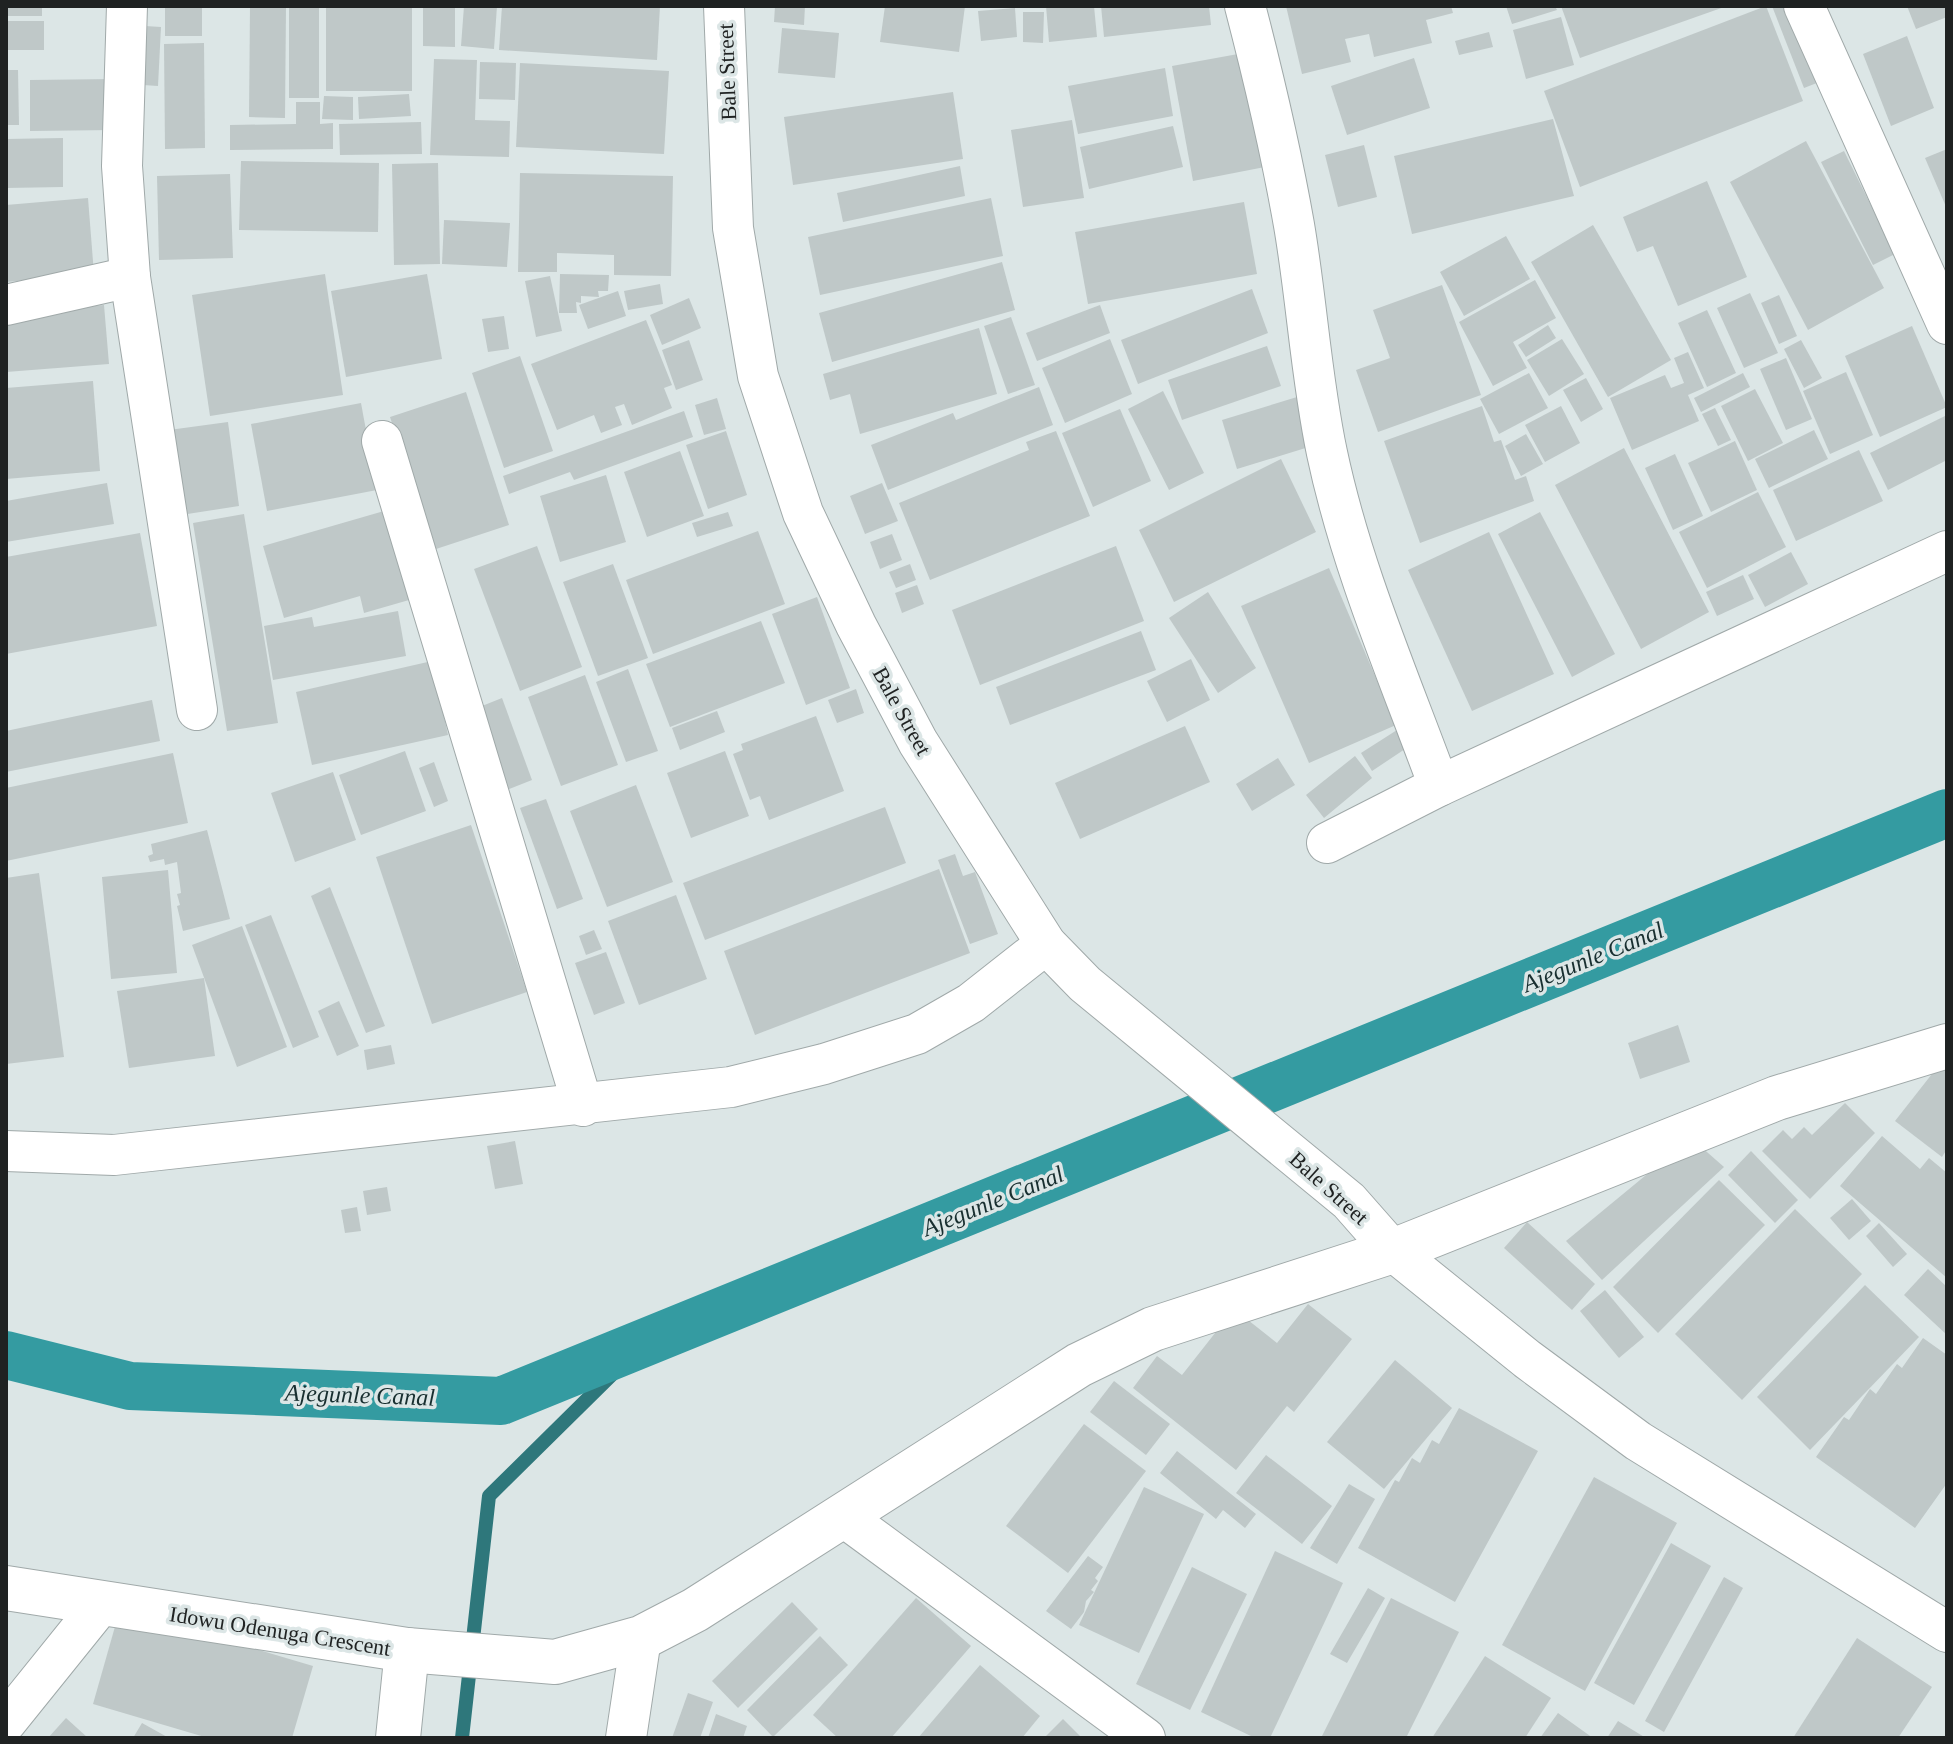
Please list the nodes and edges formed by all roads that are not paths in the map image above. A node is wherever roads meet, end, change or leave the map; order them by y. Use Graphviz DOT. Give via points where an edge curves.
graph roads {
  1 [pos="127,6"];
  2 [pos="724,6"];
  3 [pos="1245,6"];
  4 [pos="1804,6"];
  5 [pos="130,277"];
  6 [pos="6,305"];
  7 [pos="1947,324"];
  8 [pos="382,441"];
  9 [pos="1947,551"];
  10 [pos="197,710"];
  11 [pos="1439,786"];
  12 [pos="1327,843"];
  13 [pos="1046,944"];
  14 [pos="1943,1052"];
  15 [pos="583,1106"];
  16 [pos="6,1151"];
  17 [pos="1393,1251"];
  18 [pos="844,1517"];
  19 [pos="6,1588"];
  20 [pos="101,1604"];
  21 [pos="1947,1632"];
  22 [pos="641,1638"];
  23 [pos="407,1650"];
  24 [pos="6,1722"];
  25 [pos="398,1738"];
  26 [pos="626,1738"];
  27 [pos="1145,1738"];
  1 -- 5 [label="street" via="122,166"];
  2 -- 13 [label="street, Bale Street" via="733,228 758,376 803,513 918,742"];
  3 -- 11 [label="street" via="1295,228 1327,455 1350,541"];
  4 -- 7 [label="street"];
  5 -- 6 [label="street"];
  5 -- 10 [label="street"];
  8 -- 15 [label="street"];
  9 -- 11 [label="street"];
  11 -- 12 [label="street"];
  13 -- 15 [label="street" via="971,1003 917,1034 731,1087"];
  13 -- 17 [label="street, Bale Street" via="1085,984 1349,1201"];
  14 -- 17 [label="street" via="1777,1098"];
  15 -- 16 [label="street" via="114,1155"];
  17 -- 18 [label="street" via="1153,1329 1079,1365"];
  17 -- 21 [label="street, Bale Street" via="1638,1441"];
  18 -- 22 [label="street" via="744,1582"];
  18 -- 27 [label="street"];
  19 -- 20 [label="street, Idowu Odenuga Crescent"];
  20 -- 23 [label="street, Idowu Odenuga Crescent"];
  20 -- 24 [label="street"];
  22 -- 23 [label="street, Idowu Odenuga Crescent" via="555,1662"];
  22 -- 26 [label="street"];
  23 -- 25 [label="street"];
}
